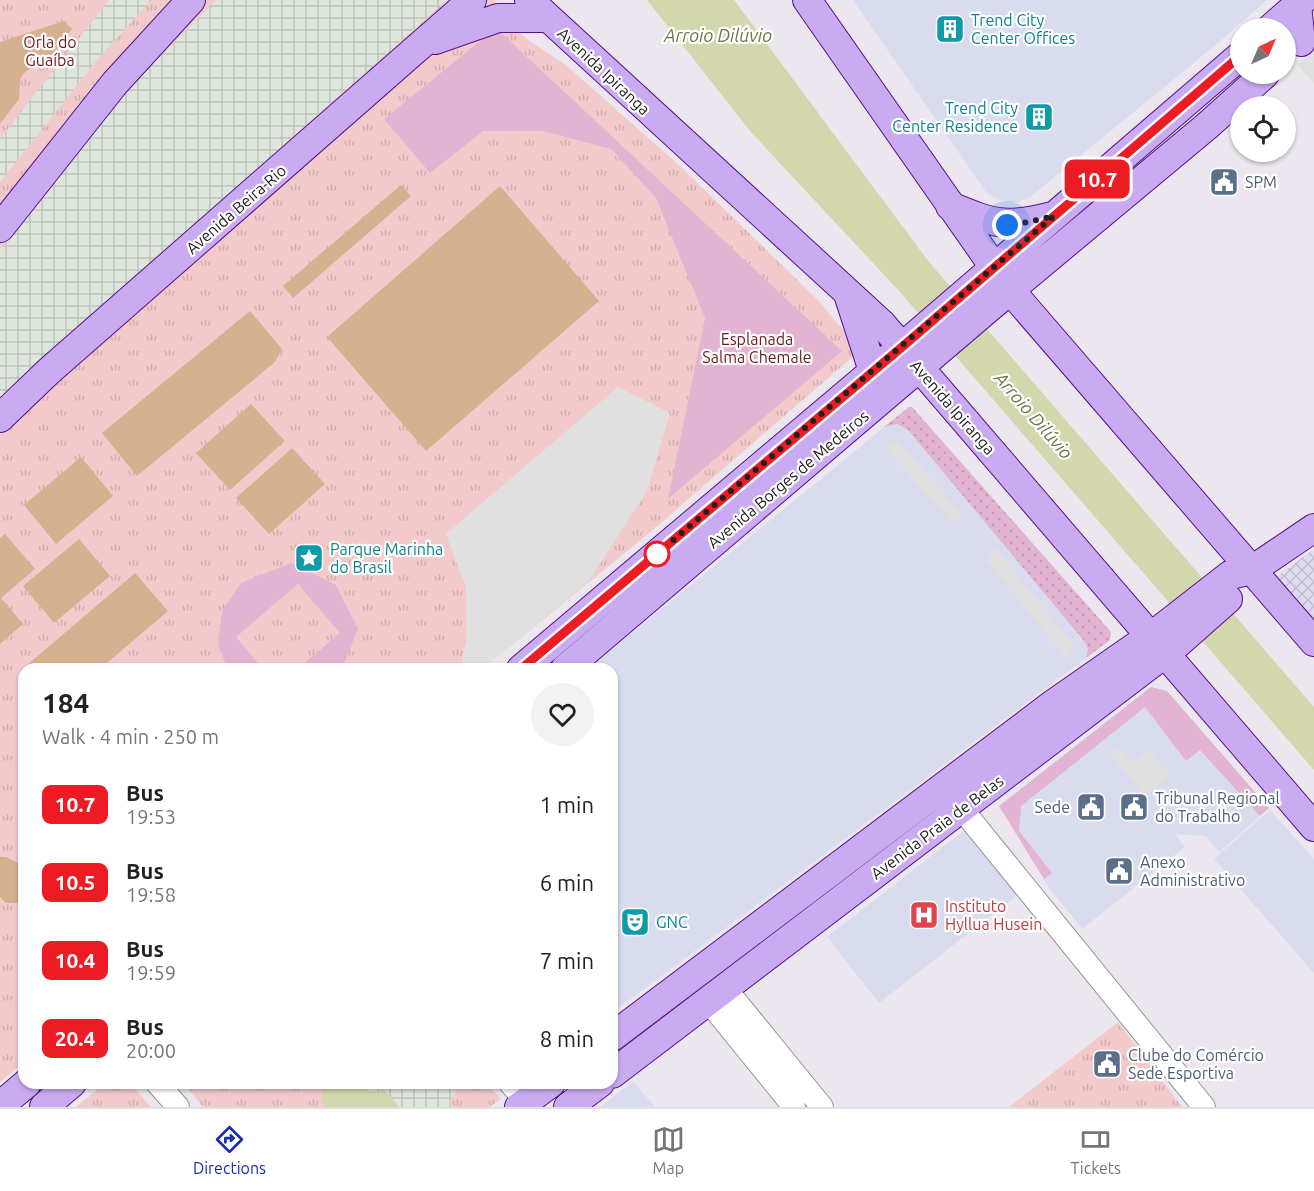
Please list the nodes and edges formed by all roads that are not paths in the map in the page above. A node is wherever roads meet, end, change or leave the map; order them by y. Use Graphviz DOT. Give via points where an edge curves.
graph roads {
  1 [pos="191,0"];
  2 [pos="472,0"];
  3 [pos="807,0"];
  4 [pos="1298,2"];
  5 [pos="538,9"];
  6 [pos="1281,18"];
  7 [pos="1300,43"];
  8 [pos="422,44"];
  9 [pos="1230,65"];
  10 [pos="1254,84"];
  11 [pos="950,206"];
  12 [pos="1054,216"];
  13 [pos="0,228"];
  14 [pos="993,286"];
  15 [pos="848,294"];
  16 [pos="920,349"];
  17 [pos="873,371"];
  18 [pos="875,405"];
  19 [pos="0,418"];
  20 [pos="1314,528"];
  21 [pos="1241,578"];
  22 [pos="1165,638"];
  23 [pos="1314,642"];
  24 [pos="528,663"];
  25 [pos="572,663"];
  26 [pos="1126,683"];
  27 [pos="1191,685"];
  28 [pos="961,808"];
  29 [pos="1314,827"];
  30 [pos="717,995"];
  31 [pos="618,1032"];
  32 [pos="618,1069"];
  33 [pos="20,1089"];
  34 [pos="65,1089"];
  35 [pos="162,1089"];
  36 [pos="541,1089"];
  37 [pos="592,1089"];
  38 [pos="522,1100"];
  39 [pos="0,1106"];
  40 [pos="44,1107"];
  41 [pos="178,1107"];
  42 [pos="568,1107"];
  43 [pos="794,1107"];
  44 [pos="822,1107"];
  45 [pos="1204,1107"];
  1 -- 13 [label="main road" via="115,83"];
  2 -- 8 [label="main road, Avenida Beira-Rio"];
  3 -- 11 [label="main road"];
  4 -- 6 [label="main road"];
  4 -- 7 [label="main road"];
  5 -- 8 [label="main road"];
  5 -- 15 [label="main road, Avenida Ipiranga"];
  8 -- 19 [label="main road, Avenida Beira-Rio"];
  9 -- 12 [label="main road, Avenida Borges de Medeiros"];
  10 -- 14 [label="main road" via="1207,126"];
  11 -- 12 [label="main road" via="1007,225"];
  11 -- 14 [label="main road"];
  12 -- 14 [label="main road, Avenida Borges de Medeiros"];
  14 -- 16 [label="main road, Avenida Borges de Medeiros"];
  14 -- 21 [label="main road"];
  15 -- 16 [label="main road, Avenida Ipiranga" via="882,324"];
  15 -- 17 [label="main road"];
  16 -- 17 [label="main road, Avenida Borges de Medeiros"];
  16 -- 18 [label="main road, Avenida Borges de Medeiros"];
  16 -- 22 [label="main road, Avenida Ipiranga"];
  17 -- 18 [label="main road"];
  17 -- 24 [label="main road, Avenida Borges de Medeiros"];
  18 -- 25 [label="main road, Avenida Borges de Medeiros"];
  20 -- 21 [label="main road, Avenida Praia de Belas"];
  21 -- 22 [label="main road, Avenida Praia de Belas"];
  21 -- 23 [label="main road"];
  22 -- 26 [label="main road, Avenida Praia de Belas"];
  22 -- 27 [label="main road, Avenida Ipiranga"];
  22 -- 31 [label="main road, Avenida Praia de Belas" via="1053,704"];
  26 -- 27 [label="main road" via="1146,679"];
  26 -- 28 [label="main road, Avenida Praia de Belas"];
  27 -- 29 [label="main road, Avenida Ipiranga"];
  28 -- 30 [label="main road, Avenida Praia de Belas"];
  28 -- 45 [label="street"];
  30 -- 32 [label="main road, Avenida Praia de Belas"];
  30 -- 43 [label="street"];
  30 -- 44 [label="street"];
  33 -- 39 [label="main road"];
  34 -- 40 [label="main road"];
  35 -- 41 [label="street"];
  36 -- 38 [label="main road"];
  37 -- 42 [label="main road"];
}
